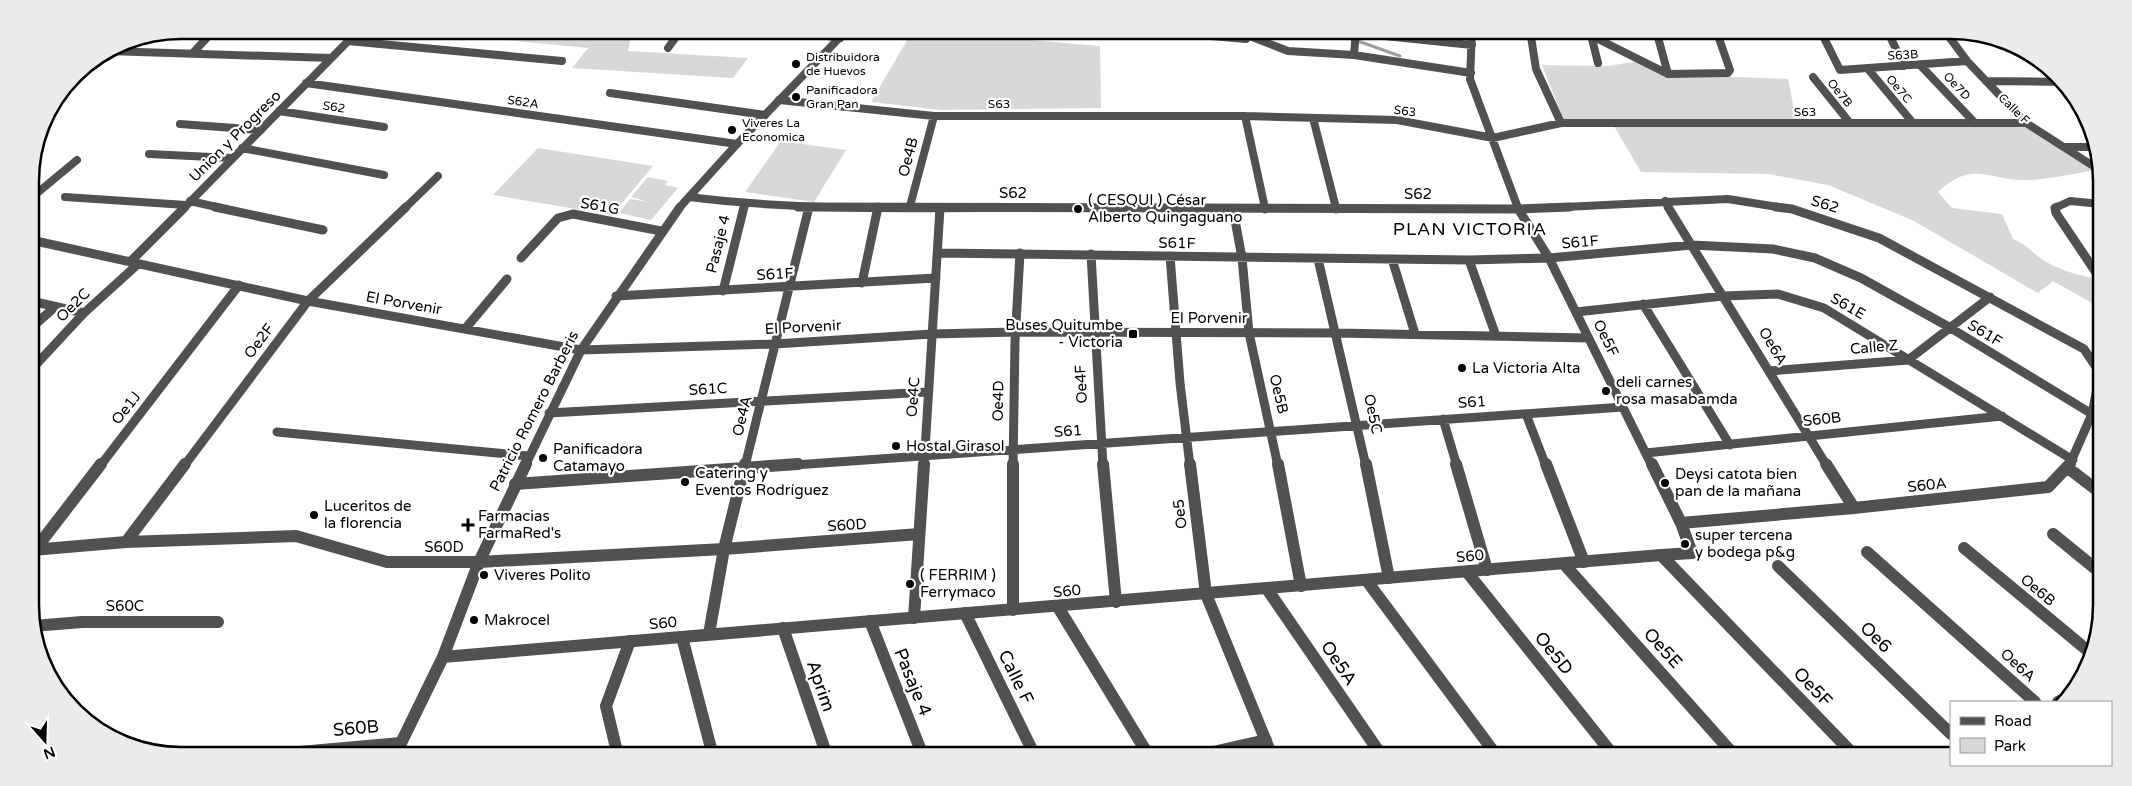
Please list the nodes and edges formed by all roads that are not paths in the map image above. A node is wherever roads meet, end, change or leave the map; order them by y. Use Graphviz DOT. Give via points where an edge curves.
graph roads {
  1 [pos="206,39"];
  2 [pos="674,39"];
  3 [pos="839,39"];
  4 [pos="1254,39"];
  5 [pos="1355,39"];
  6 [pos="1418,39"];
  7 [pos="1472,39"];
  8 [pos="1531,39"];
  9 [pos="1592,39"];
  10 [pos="1602,39"];
  11 [pos="1658,39"];
  12 [pos="1719,39"];
  13 [pos="1824,39"];
  14 [pos="1891,39"];
  15 [pos="1951,39"];
  16 [pos="348,41"];
  17 [pos="1472,45"];
  18 [pos="668,48"];
  19 [pos="122,52"];
  20 [pos="192,54"];
  21 [pos="1354,55"];
  22 [pos="331,58"];
  23 [pos="562,61"];
  24 [pos="1967,61"];
  25 [pos="1598,63"];
  26 [pos="1904,66"];
  27 [pos="1921,66"];
  28 [pos="1868,69"];
  29 [pos="1470,73"];
  30 [pos="1668,74"];
  31 [pos="1813,77"];
  32 [pos="1986,81"];
  33 [pos="2054,82"];
  34 [pos="306,83"];
  35 [pos="610,92"];
  36 [pos="779,100"];
  37 [pos="279,111"];
  38 [pos="765,115"];
  39 [pos="934,116"];
  40 [pos="1245,116"];
  41 [pos="1314,118"];
  42 [pos="2026,122"];
  43 [pos="1561,123"];
  44 [pos="1850,123"];
  45 [pos="1913,123"];
  46 [pos="1975,123"];
  47 [pos="180,124"];
  48 [pos="384,127"];
  49 [pos="260,130"];
  50 [pos="1493,138"];
  51 [pos="737,144"];
  52 [pos="2064,147"];
  53 [pos="2089,147"];
  54 [pos="242,148"];
  55 [pos="150,154"];
  56 [pos="232,158"];
  57 [pos="76,160"];
  58 [pos="2092,165"];
  59 [pos="384,175"];
  60 [pos="438,176"];
  61 [pos="39,191"];
  62 [pos="66,197"];
  63 [pos="689,197"];
  64 [pos="1664,201"];
  65 [pos="188,203"];
  66 [pos="2093,203"];
  67 [pos="745,204"];
  68 [pos="809,206"];
  69 [pos="878,206"];
  70 [pos="910,206"];
  71 [pos="940,208"];
  72 [pos="1233,209"];
  73 [pos="1265,209"];
  74 [pos="1336,209"];
  75 [pos="1518,209"];
  76 [pos="323,230"];
  77 [pos="661,231"];
  78 [pos="39,242"];
  79 [pos="1692,245"];
  80 [pos="938,253"];
  81 [pos="1020,253"];
  82 [pos="1091,254"];
  83 [pos="1170,256"];
  84 [pos="521,258"];
  85 [pos="1242,258"];
  86 [pos="1549,258"];
  87 [pos="1318,259"];
  88 [pos="1392,259"];
  89 [pos="1469,260"];
  90 [pos="134,263"];
  91 [pos="2093,268"];
  92 [pos="936,278"];
  93 [pos="507,279"];
  94 [pos="862,283"];
  95 [pos="239,285"];
  96 [pos="789,288"];
  97 [pos="723,291"];
  98 [pos="616,296"];
  99 [pos="1723,296"];
  100 [pos="1990,297"];
  101 [pos="308,301"];
  102 [pos="39,303"];
  103 [pos="1643,304"];
  104 [pos="55,307"];
  105 [pos="1576,312"];
  106 [pos="84,313"];
  107 [pos="39,321"];
  108 [pos="1949,328"];
  109 [pos="465,329"];
  110 [pos="1095,331"];
  111 [pos="1015,332"];
  112 [pos="1175,333"];
  113 [pos="1249,333"];
  114 [pos="1338,333"];
  115 [pos="932,334"];
  116 [pos="1415,334"];
  117 [pos="1496,336"];
  118 [pos="1588,338"];
  119 [pos="775,344"];
  120 [pos="581,350"];
  121 [pos="1908,360"];
  122 [pos="39,361"];
  123 [pos="2093,362"];
  124 [pos="1769,371"];
  125 [pos="928,392"];
  126 [pos="761,401"];
  127 [pos="1623,407"];
  128 [pos="2093,409"];
  129 [pos="549,413"];
  130 [pos="1526,414"];
  131 [pos="2092,414"];
  132 [pos="2002,416"];
  133 [pos="1443,420"];
  134 [pos="1359,425"];
  135 [pos="1272,431"];
  136 [pos="277,432"];
  137 [pos="1808,437"];
  138 [pos="1188,438"];
  139 [pos="1101,444"];
  140 [pos="1730,445"];
  141 [pos="1012,450"];
  142 [pos="1646,453"];
  143 [pos="528,456"];
  144 [pos="924,456"];
  145 [pos="2071,464"];
  146 [pos="744,468"];
  147 [pos="516,484"];
  148 [pos="2093,485"];
  149 [pos="1854,508"];
  150 [pos="1681,523"];
  151 [pos="919,534"];
  152 [pos="2053,534"];
  153 [pos="126,542"];
  154 [pos="39,545"];
  155 [pos="1964,548"];
  156 [pos="724,549"];
  157 [pos="39,551"];
  158 [pos="1867,552"];
  159 [pos="1692,553"];
  160 [pos="1662,555"];
  161 [pos="479,562"];
  162 [pos="1584,562"];
  163 [pos="1564,564"];
  164 [pos="1778,566"];
  165 [pos="2093,567"];
  166 [pos="1486,570"];
  167 [pos="1467,572"];
  168 [pos="1389,578"];
  169 [pos="1367,581"];
  170 [pos="1301,586"];
  171 [pos="1267,589"];
  172 [pos="1206,594"];
  173 [pos="1116,602"];
  174 [pos="1058,607"];
  175 [pos="1013,610"];
  176 [pos="965,613"];
  177 [pos="914,618"];
  178 [pos="870,621"];
  179 [pos="218,622"];
  180 [pos="40,625"];
  181 [pos="782,628"];
  182 [pos="709,634"];
  183 [pos="682,637"];
  184 [pos="630,641"];
  185 [pos="2086,650"];
  186 [pos="444,656"];
  187 [pos="2034,701"];
  188 [pos="1950,733"];
  189 [pos="1266,740"];
  190 [pos="401,743"];
  191 [pos="356,747"];
  192 [pos="398,747"];
  193 [pos="616,747"];
  194 [pos="711,747"];
  195 [pos="824,747"];
  196 [pos="919,747"];
  197 [pos="1031,747"];
  198 [pos="1144,747"];
  199 [pos="1235,747"];
  200 [pos="1269,747"];
  201 [pos="1376,747"];
  202 [pos="1491,747"];
  203 [pos="1607,747"];
  204 [pos="1726,747"];
  205 [pos="1846,747"];
  1 -- 20 [label="street"];
  2 -- 18 [label="street"];
  3 -- 36 [label="street, Patricio Romero Barberis"];
  4 -- 21 [label="street" via="1288,51"];
  5 -- 21 [label="street"];
  6 -- 17 [label="street"];
  7 -- 17 [label="street"];
  8 -- 43 [label="street" via="1536,69"];
  9 -- 25 [label="street"];
  10 -- 30 [label="street"];
  11 -- 30 [label="street"];
  12 -- 30 [label="street" via="1730,70 1728,73"];
  13 -- 28 [label="street, S63B" via="1840,70"];
  14 -- 26 [label="street"];
  15 -- 24 [label="street, Calle F"];
  16 -- 22 [label="street, Union y Progreso"];
  16 -- 23 [label="street"];
  17 -- 29 [label="street"];
  19 -- 20 [label="street"];
  20 -- 22 [label="street"];
  21 -- 29 [label="street"];
  22 -- 34 [label="street, Union y Progreso"];
  24 -- 27 [label="street, S63B"];
  24 -- 32 [label="street, Calle F"];
  26 -- 27 [label="street, S63B"];
  26 -- 28 [label="street, S63B"];
  27 -- 46 [label="street, Oe7D"];
  28 -- 45 [label="street, Oe7C"];
  29 -- 50 [label="street, Oe5F"];
  31 -- 44 [label="street, Oe7B"];
  32 -- 33 [label="street"];
  32 -- 42 [label="street, Calle F"];
  34 -- 37 [label="street, Union y Progreso"];
  34 -- 51 [label="street, S62A"];
  35 -- 38 [label="street"];
  36 -- 38 [label="street, Patricio Romero Barberis"];
  36 -- 39 [label="street, S63"];
  37 -- 48 [label="street, S62"];
  37 -- 49 [label="street, Union y Progreso"];
  38 -- 51 [label="street, Patricio Romero Barberis"];
  39 -- 40 [label="street, S63"];
  39 -- 70 [label="street, Oe4B"];
  40 -- 41 [label="street, S63"];
  40 -- 73 [label="street"];
  41 -- 50 [label="street, S63" via="1397,120"];
  41 -- 74 [label="street"];
  42 -- 46 [label="street, S63"];
  42 -- 52 [label="street, Calle F"];
  43 -- 44 [label="street, S63"];
  43 -- 50 [label="street, S63"];
  44 -- 45 [label="street, S63"];
  45 -- 46 [label="street, S63"];
  47 -- 49 [label="street"];
  49 -- 54 [label="street, Union y Progreso"];
  50 -- 75 [label="street, Oe5F"];
  51 -- 63 [label="street, Patricio Romero Barberis"];
  52 -- 53 [label="street"];
  52 -- 58 [label="street, Calle F"];
  54 -- 56 [label="street, Union y Progreso"];
  54 -- 59 [label="street"];
  55 -- 56 [label="street"];
  56 -- 65 [label="street, Union y Progreso"];
  57 -- 61 [label="street"];
  60 -- 101 [label="street, Oe2F"];
  62 -- 65 [label="street"];
  63 -- 67 [label="street, S62"];
  63 -- 77 [label="street, Patricio Romero Barberis"];
  64 -- 75 [label="street, S62"];
  64 -- 79 [label="street, Oe6A"];
  64 -- 100 [label="street, S62" via="1728,199 1792,209 1879,238"];
  65 -- 76 [label="street"];
  65 -- 90 [label="street, Union y Progreso"];
  66 -- 91 [label="street" via="2071,201 2055,208"];
  67 -- 68 [label="street, S62"];
  67 -- 97 [label="street, Pasaje 4"];
  68 -- 69 [label="street, S62"];
  68 -- 96 [label="street, Oe4A"];
  69 -- 70 [label="street, S62"];
  69 -- 94 [label="street"];
  70 -- 71 [label="street, S62"];
  71 -- 72 [label="street, S62"];
  71 -- 80 [label="street, Oe4C"];
  72 -- 73 [label="street, S62"];
  72 -- 85 [label="street, Oe5B"];
  73 -- 74 [label="street, S62"];
  74 -- 75 [label="street, S62"];
  75 -- 86 [label="street, Oe5F"];
  77 -- 84 [label="street, S61G" via="564,215"];
  77 -- 98 [label="street, Patricio Romero Barberis"];
  78 -- 90 [label="street, El Porvenir"];
  79 -- 86 [label="street, S61F"];
  79 -- 99 [label="street, Oe6A"];
  79 -- 108 [label="street, S61F" via="1773,249 1815,258 1861,278"];
  80 -- 81 [label="street, S61F"];
  80 -- 92 [label="street, Oe4C"];
  81 -- 82 [label="street, S61F"];
  81 -- 111 [label="street, Oe4D"];
  82 -- 83 [label="street, S61F"];
  82 -- 110 [label="street, Oe4F"];
  83 -- 85 [label="street, S61F"];
  83 -- 112 [label="street, Oe5"];
  85 -- 87 [label="street, S61F"];
  85 -- 113 [label="street, Oe5B"];
  86 -- 89 [label="street, S61F"];
  86 -- 105 [label="street, Oe5F"];
  87 -- 88 [label="street, S61F"];
  87 -- 114 [label="street, Oe5C"];
  88 -- 89 [label="street, S61F"];
  88 -- 116 [label="street"];
  89 -- 117 [label="street"];
  90 -- 95 [label="street, El Porvenir"];
  90 -- 106 [label="street, Oe2C"];
  92 -- 94 [label="street, S61F"];
  92 -- 115 [label="street, Oe4C"];
  93 -- 109 [label="street"];
  94 -- 96 [label="street, S61F"];
  95 -- 101 [label="street, El Porvenir"];
  95 -- 154 [label="street, Oe1J"];
  96 -- 97 [label="street, S61F"];
  96 -- 119 [label="street, Oe4A"];
  97 -- 98 [label="street, S61F"];
  98 -- 120 [label="street, Patricio Romero Barberis"];
  99 -- 103 [label="street, S61E"];
  99 -- 121 [label="street, S61E" via="1778,294 1803,300 1824,308"];
  99 -- 124 [label="street, Oe6A"];
  100 -- 108 [label="street, Calle Z"];
  100 -- 123 [label="street, S62" via="2084,349"];
  101 -- 109 [label="street, El Porvenir"];
  101 -- 153 [label="street, Oe2F"];
  102 -- 104 [label="street"];
  103 -- 105 [label="street, S61E"];
  103 -- 140 [label="street"];
  104 -- 106 [label="street"];
  104 -- 107 [label="street"];
  105 -- 118 [label="street, Oe5F"];
  106 -- 122 [label="street, Oe2C"];
  108 -- 121 [label="street, Calle Z"];
  108 -- 131 [label="street, S61F"];
  109 -- 120 [label="street, El Porvenir"];
  110 -- 111 [label="street, El Porvenir"];
  110 -- 112 [label="street, El Porvenir"];
  110 -- 139 [label="street, Oe4F"];
  111 -- 115 [label="street, El Porvenir"];
  111 -- 141 [label="street, Oe4D"];
  112 -- 113 [label="street, El Porvenir"];
  112 -- 138 [label="street, Oe5"];
  113 -- 114 [label="street, El Porvenir"];
  113 -- 135 [label="street, Oe5B"];
  114 -- 116 [label="street, El Porvenir"];
  114 -- 134 [label="street, Oe5C"];
  115 -- 119 [label="street, El Porvenir"];
  115 -- 125 [label="street, Oe4C"];
  116 -- 117 [label="street, El Porvenir"];
  117 -- 118 [label="street, El Porvenir"];
  118 -- 127 [label="street, Oe5F"];
  119 -- 120 [label="street, El Porvenir"];
  119 -- 126 [label="street, Oe4A"];
  120 -- 129 [label="street, Patricio Romero Barberis"];
  121 -- 124 [label="street, Calle Z"];
  121 -- 132 [label="street, S61E"];
  124 -- 137 [label="street, Oe6A"];
  125 -- 126 [label="street, S61C"];
  125 -- 144 [label="street, Oe4C"];
  126 -- 129 [label="street, S61C"];
  126 -- 146 [label="street, Oe4A"];
  127 -- 130 [label="street, S61"];
  127 -- 142 [label="street, Oe5F"];
  128 -- 131 [label="street, S60A"];
  129 -- 143 [label="street, Patricio Romero Barberis"];
  130 -- 133 [label="street, S61"];
  130 -- 162 [label="street"];
  131 -- 145 [label="street, S60A"];
  132 -- 137 [label="street, S60B"];
  132 -- 145 [label="street, S61E"];
  133 -- 134 [label="street, S61"];
  133 -- 166 [label="street"];
  134 -- 135 [label="street, S61"];
  134 -- 168 [label="street, Oe5C"];
  135 -- 138 [label="street, S61"];
  135 -- 170 [label="street, Oe5B"];
  136 -- 143 [label="street"];
  137 -- 140 [label="street, S60B"];
  137 -- 149 [label="street, Oe6A"];
  138 -- 139 [label="street, S61"];
  138 -- 172 [label="street, Oe5"];
  139 -- 141 [label="street, S61"];
  139 -- 173 [label="street, Oe4F"];
  140 -- 142 [label="street, S60B"];
  141 -- 144 [label="street, S61"];
  141 -- 175 [label="street, Oe4D"];
  142 -- 150 [label="street, Oe5F"];
  143 -- 147 [label="street, Patricio Romero Barberis"];
  144 -- 146 [label="street, S61"];
  144 -- 151 [label="street, Oe4C"];
  145 -- 148 [label="street, S61E"];
  145 -- 149 [label="street, S60A" via="2048,487"];
  146 -- 147 [label="street, S61"];
  146 -- 156 [label="street, Oe4A"];
  147 -- 161 [label="street, Patricio Romero Barberis"];
  149 -- 150 [label="street, S60A"];
  150 -- 159 [label="street, Oe5F"];
  151 -- 156 [label="street, S60D"];
  151 -- 177 [label="street, Oe4C"];
  152 -- 165 [label="street"];
  153 -- 157 [label="street, S60D"];
  153 -- 161 [label="street, S60D" via="296,536 387,562"];
  155 -- 185 [label="street, Oe6B"];
  156 -- 161 [label="street, S60D"];
  156 -- 182 [label="street, Oe4A"];
  158 -- 187 [label="street, Oe6A"];
  159 -- 160 [label="street, S60"];
  160 -- 162 [label="street, S60"];
  160 -- 205 [label="street, Oe5F"];
  161 -- 186 [label="street, Patricio Romero Barberis"];
  162 -- 163 [label="street, S60"];
  163 -- 166 [label="street, S60"];
  163 -- 204 [label="street, Oe5E"];
  164 -- 188 [label="street, Oe6"];
  166 -- 167 [label="street, S60"];
  167 -- 168 [label="street, S60"];
  167 -- 203 [label="street, Oe5D"];
  168 -- 169 [label="street, S60"];
  169 -- 170 [label="street, S60"];
  169 -- 202 [label="street"];
  170 -- 171 [label="street, S60"];
  171 -- 172 [label="street, S60"];
  171 -- 201 [label="street, Oe5A"];
  172 -- 173 [label="street, S60"];
  172 -- 189 [label="street, Oe5"];
  173 -- 174 [label="street, S60"];
  174 -- 175 [label="street, S60"];
  174 -- 198 [label="street"];
  175 -- 176 [label="street, S60"];
  176 -- 177 [label="street, S60"];
  176 -- 197 [label="street, Calle F"];
  177 -- 178 [label="street, S60"];
  178 -- 181 [label="street, S60"];
  178 -- 196 [label="street, Pasaje 4"];
  179 -- 180 [label="street, S60C" via="82,622"];
  181 -- 182 [label="street, S60"];
  181 -- 195 [label="street, Aprim"];
  182 -- 183 [label="street, S60"];
  183 -- 184 [label="street, S60"];
  183 -- 194 [label="street"];
  184 -- 186 [label="street, S60"];
  184 -- 193 [label="street" via="606,706"];
  186 -- 190 [label="street, Patricio Romero Barberis"];
  189 -- 199 [label="street"];
  189 -- 200 [label="street, Oe5"];
  190 -- 191 [label="street, S60B"];
  190 -- 192 [label="street, Patricio Romero Barberis"];
}
